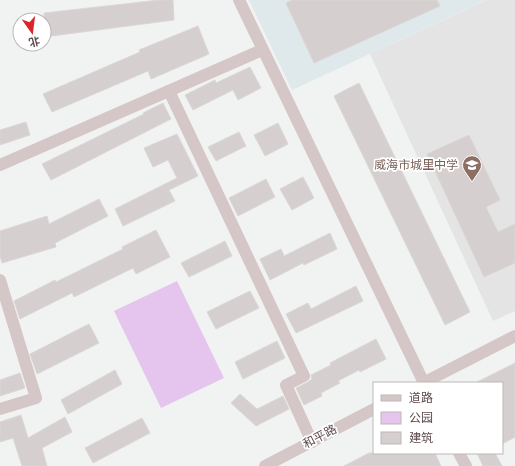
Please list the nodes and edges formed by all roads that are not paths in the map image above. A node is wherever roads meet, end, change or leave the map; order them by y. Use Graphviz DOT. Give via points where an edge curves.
graph roads {
  1 [pos="238,0"];
  2 [pos="262,50"];
  3 [pos="169,91"];
  4 [pos="0,165"];
  5 [pos="0,280"];
  6 [pos="515,336"];
  7 [pos="423,382"];
  8 [pos="425,382"];
  9 [pos="0,409"];
  10 [pos="373,410"];
  11 [pos="312,442"];
  12 [pos="460,454"];
  13 [pos="265,466"];
  14 [pos="466,466"];
  1 -- 2 [label="street"];
  2 -- 3 [label="street"];
  2 -- 7 [label="street"];
  3 -- 4 [label="street"];
  3 -- 11 [label="street" via="304,376 286,385"];
  5 -- 9 [label="street" via="36,398"];
  6 -- 8 [label="street"];
  10 -- 11 [label="street, 和平路"];
  11 -- 13 [label="street, 和平路"];
  12 -- 14 [label="street"];
}
